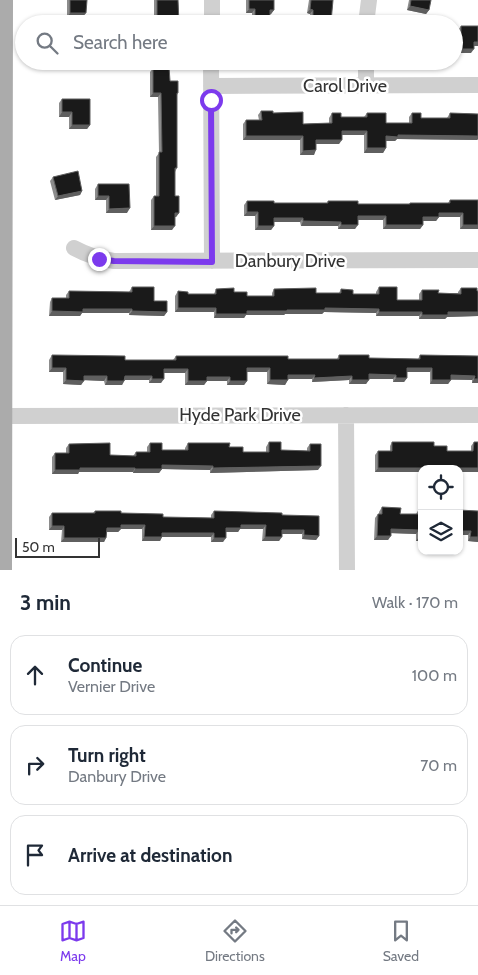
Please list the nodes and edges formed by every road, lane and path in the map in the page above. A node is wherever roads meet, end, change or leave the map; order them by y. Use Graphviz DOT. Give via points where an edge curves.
graph roads {
  1 [pos="3,0"];
  2 [pos="212,0"];
  3 [pos="369,0"];
  4 [pos="212,15"];
  5 [pos="367,15"];
  6 [pos="212,70"];
  7 [pos="366,70"];
  8 [pos="478,85"];
  9 [pos="211,86"];
  10 [pos="366,86"];
  11 [pos="1,238"];
  12 [pos="74,248"];
  13 [pos="478,260"];
  14 [pos="1,261"];
  15 [pos="212,262"];
  16 [pos="346,415"];
  17 [pos="478,415"];
  18 [pos="2,416"];
  19 [pos="2,570"];
  20 [pos="347,570"];
  1 -- 11 [label="main road"];
  2 -- 4 [label="street"];
  3 -- 5 [label="street"];
  6 -- 9 [label="street"];
  7 -- 10 [label="street"];
  8 -- 10 [label="street, Carol Drive"];
  9 -- 10 [label="street, Carol Drive"];
  9 -- 15 [label="street"];
  11 -- 14 [label="main road"];
  12 -- 15 [label="street, Danbury Drive" via="86,255 114,261"];
  13 -- 15 [label="street, Danbury Drive"];
  14 -- 18 [label="main road"];
  16 -- 17 [label="street, Hyde Park Drive"];
  16 -- 18 [label="street, Hyde Park Drive"];
  16 -- 20 [label="street"];
  18 -- 19 [label="main road"];
}
